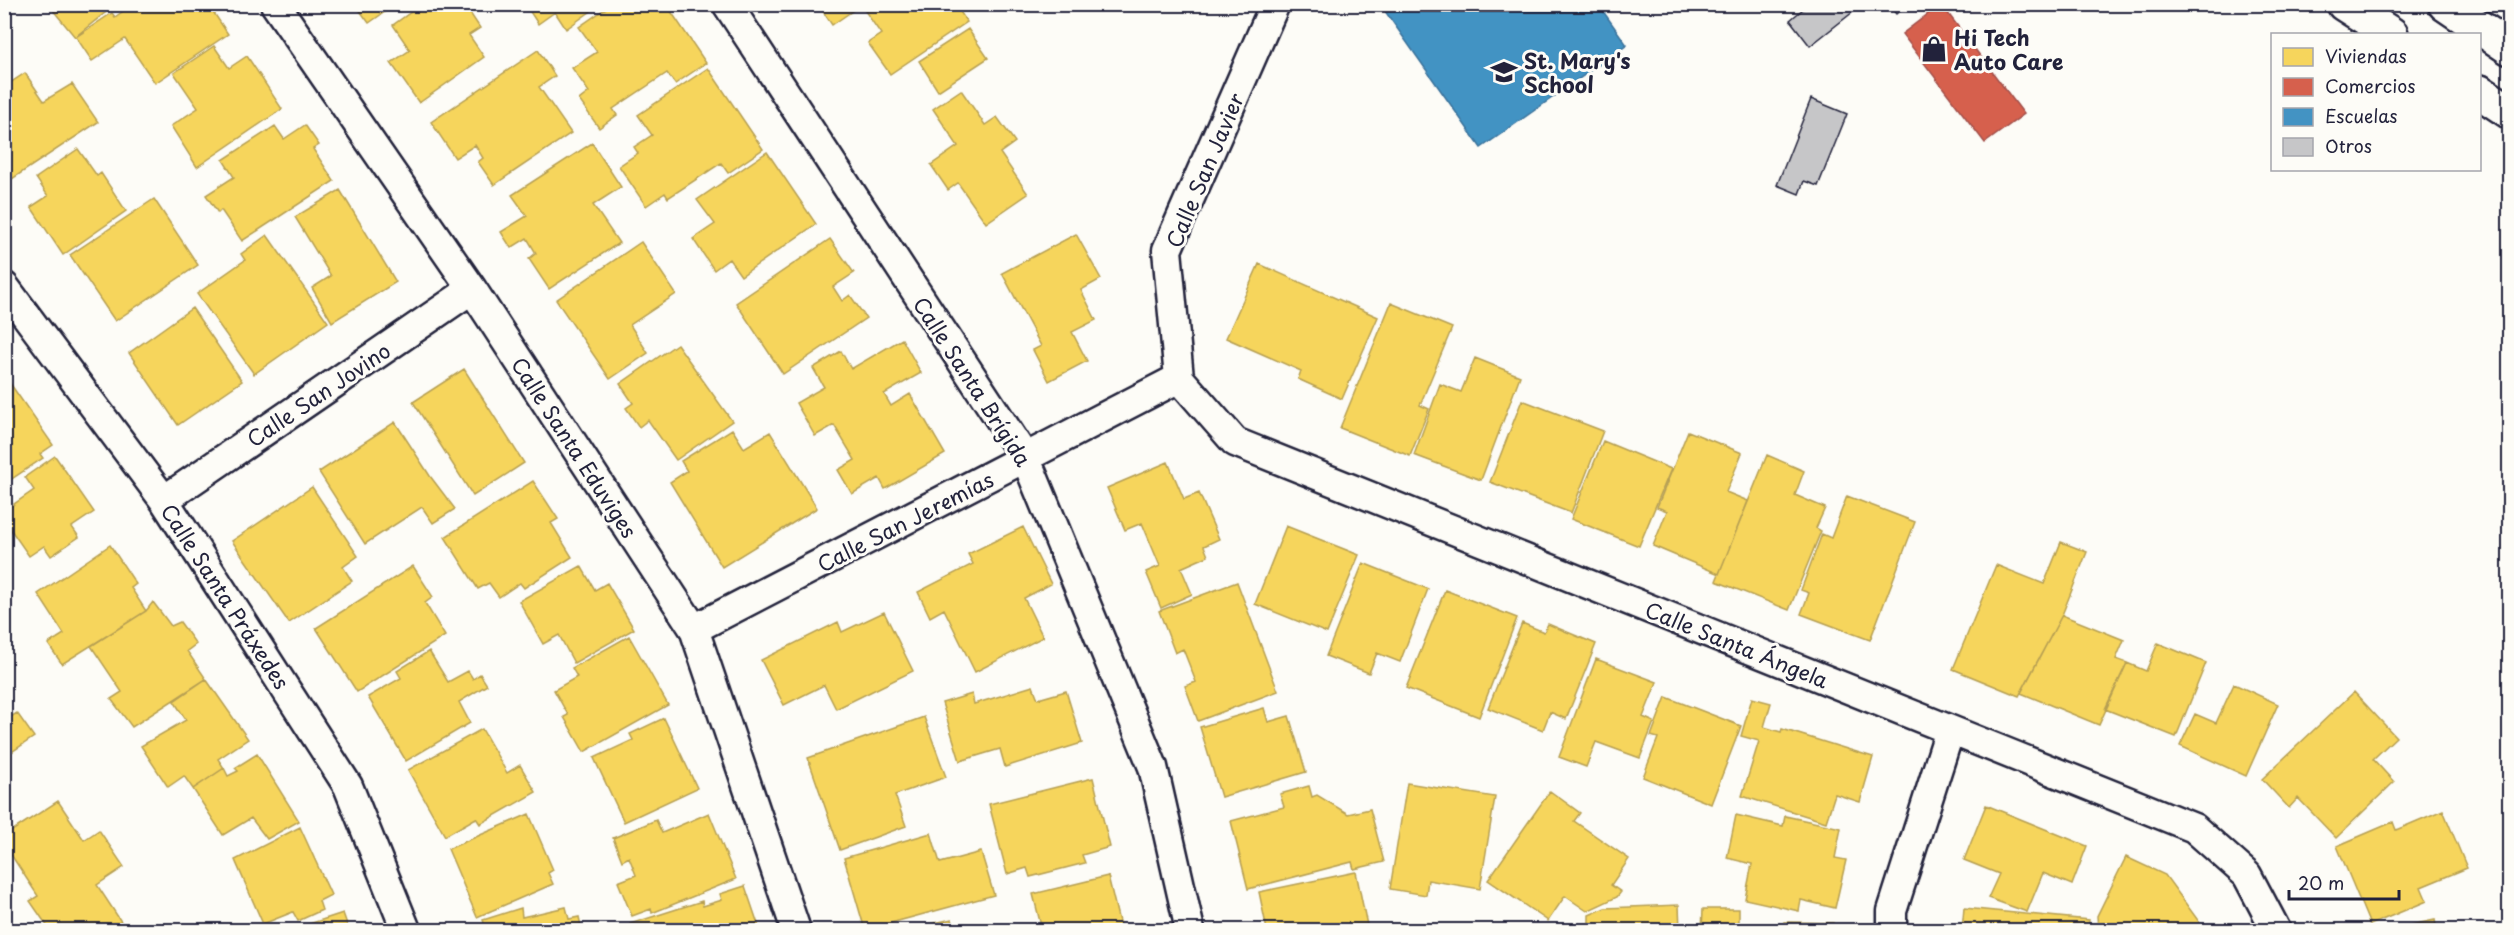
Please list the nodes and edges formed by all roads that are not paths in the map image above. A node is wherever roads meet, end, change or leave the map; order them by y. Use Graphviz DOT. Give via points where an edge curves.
graph roads {
  1 [pos="275,4"];
  2 [pos="727,4"];
  3 [pos="1275,4"];
  4 [pos="2344,4"];
  5 [pos="2445,4"];
  6 [pos="2389,33"];
  7 [pos="2510,48"];
  8 [pos="2481,93"];
  9 [pos="2510,112"];
  10 [pos="4,286"];
  11 [pos="472,289"];
  12 [pos="1179,378"];
  13 [pos="1026,459"];
  14 [pos="164,500"];
  15 [pos="693,629"];
  16 [pos="1950,730"];
  17 [pos="406,930"];
  18 [pos="796,930"];
  19 [pos="1190,930"];
  20 [pos="1892,930"];
  21 [pos="2276,930"];
  1 -- 11 [label="street, Calle Santa Eduviges"];
  2 -- 13 [label="street, Calle Santa Brígida"];
  3 -- 12 [label="street, Calle San Javier" via="1167,250"];
  4 -- 6 [label="main road"];
  5 -- 7 [label="main road"];
  8 -- 9 [label="main road"];
  10 -- 14 [label="street, Calle Santa Práxedes"];
  11 -- 14 [label="street, Calle San Jovino"];
  11 -- 15 [label="street, Calle Santa Eduviges"];
  12 -- 13 [label="street, Calle San Jeremías"];
  12 -- 16 [label="street, Calle Santa Ángela" via="1235,442"];
  13 -- 15 [label="street, Calle San Jeremías"];
  13 -- 19 [label="street, Calle Santa Brígida" via="1153,767"];
  14 -- 17 [label="street, Calle Santa Práxedes" via="348,786"];
  15 -- 18 [label="street, Calle Santa Eduviges"];
  16 -- 20 [label="street" via="1892,910"];
  16 -- 21 [label="street, Calle Santa Ángela" via="2194,828 2247,875"];
}
